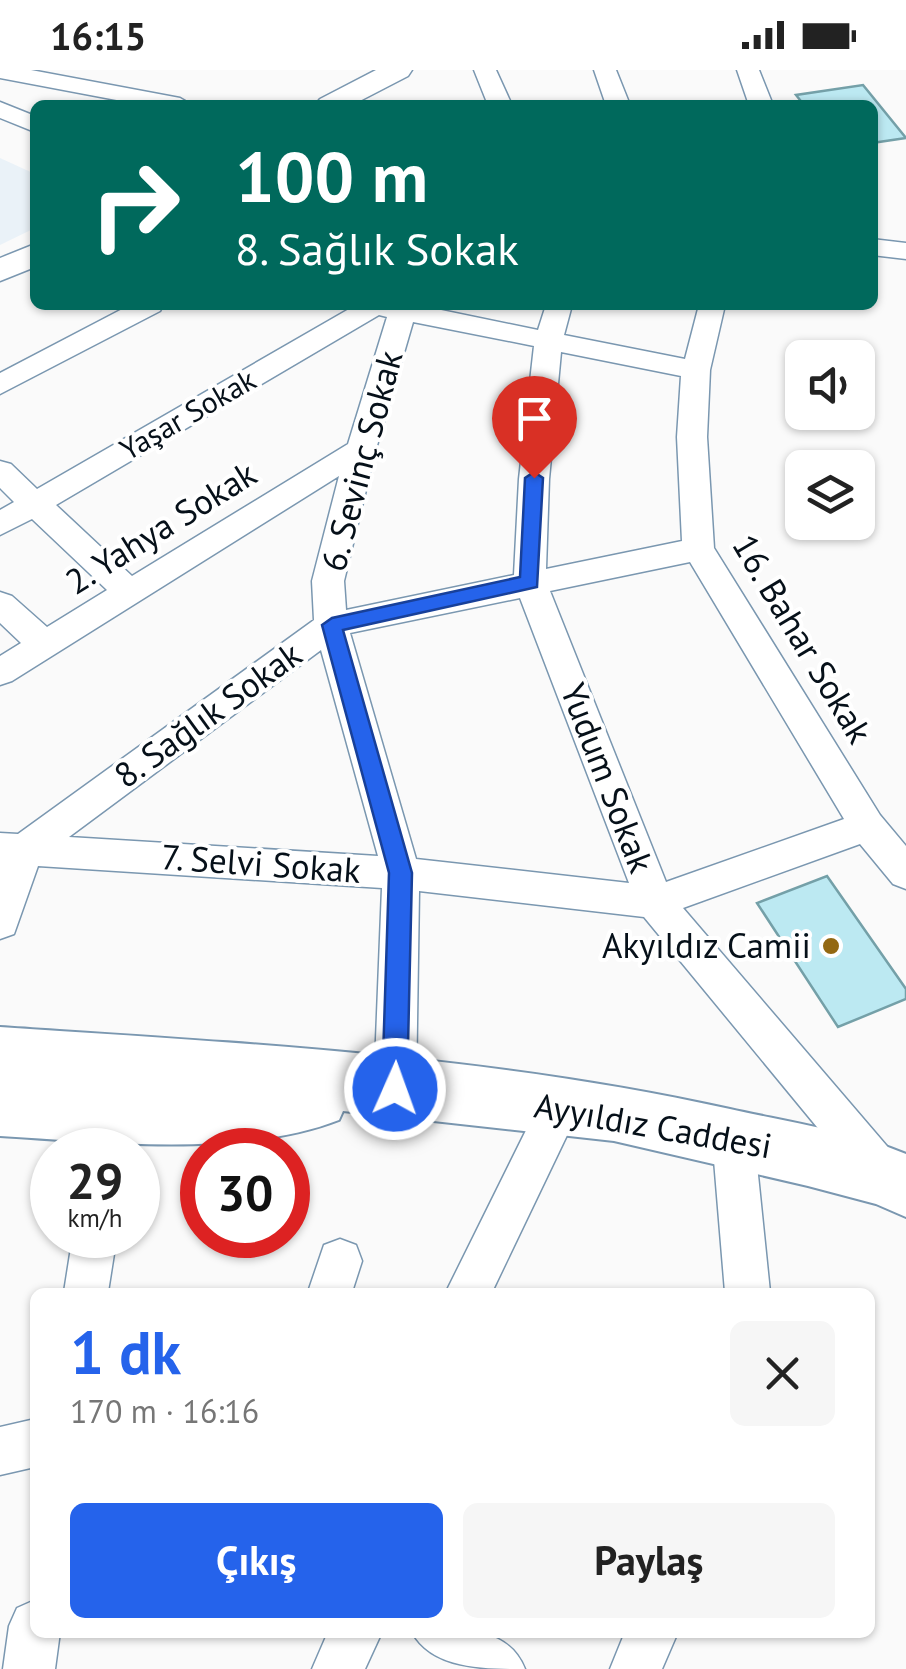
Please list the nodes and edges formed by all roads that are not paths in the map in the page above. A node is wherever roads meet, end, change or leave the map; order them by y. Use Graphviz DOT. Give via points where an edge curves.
graph roads {
  1 [pos="398,70"];
  2 [pos="485,70"];
  3 [pos="605,70"];
  4 [pos="748,70"];
  5 [pos="0,71"];
  6 [pos="154,100"];
  7 [pos="340,100"];
  8 [pos="498,100"];
  9 [pos="616,100"];
  10 [pos="759,100"];
  11 [pos="0,109"];
  12 [pos="30,123"];
  13 [pos="878,248"];
  14 [pos="906,251"];
  15 [pos="30,256"];
  16 [pos="0,271"];
  17 [pos="141,310"];
  18 [pos="379,310"];
  19 [pos="385,310"];
  20 [pos="431,310"];
  21 [pos="711,310"];
  22 [pos="554,321"];
  23 [pos="696,370"];
  24 [pos="0,385"];
  25 [pos="362,448"];
  26 [pos="0,471"];
  27 [pos="34,504"];
  28 [pos="0,524"];
  29 [pos="698,549"];
  30 [pos="530,582"];
  31 [pos="129,592"];
  32 [pos="0,604"];
  33 [pos="332,625"];
  34 [pos="44,644"];
  35 [pos="0,672"];
  36 [pos="867,826"];
  37 [pos="12,848"];
  38 [pos="401,873"];
  39 [pos="906,873"];
  40 [pos="655,902"];
  41 [pos="0,922"];
  42 [pos="0,1054"];
  43 [pos="395,1089"];
  44 [pos="560,1106"];
  45 [pos="0,1107"];
  46 [pos="94,1128"];
  47 [pos="136,1128"];
  48 [pos="733,1136"];
  49 [pos="895,1181"];
  50 [pos="91,1258"];
  51 [pos="87,1288"];
  52 [pos="470,1288"];
  53 [pos="748,1288"];
  54 [pos="30,1444"];
  55 [pos="0,1451"];
  56 [pos="33,1638"];
  57 [pos="353,1638"];
  58 [pos="452,1638"];
  59 [pos="649,1638"];
  60 [pos="29,1669"];
  61 [pos="338,1669"];
  62 [pos="499,1669"];
  63 [pos="636,1669"];
  1 -- 7 [label="street"];
  2 -- 8 [label="street"];
  3 -- 9 [label="street"];
  4 -- 10 [label="street"];
  5 -- 6 [label="street"];
  11 -- 12 [label="street"];
  13 -- 14 [label="street"];
  15 -- 16 [label="street"];
  17 -- 24 [label="street"];
  18 -- 27 [label="street, Yaşar Sokak"];
  19 -- 25 [label="street, 6. Sevinç Sokak"];
  20 -- 22 [label="street"];
  21 -- 23 [label="street, 16. Bahar Sokak"];
  22 -- 23 [label="street"];
  22 -- 30 [label="street, Yudum Sokak" via="534,478"];
  23 -- 29 [label="street, 16. Bahar Sokak"];
  25 -- 31 [label="street, 2. Yahya Sokak"];
  25 -- 33 [label="street, 6. Sevinç Sokak" via="328,581"];
  26 -- 27 [label="street"];
  27 -- 28 [label="street, Yaşar Sokak"];
  27 -- 31 [label="street"];
  29 -- 30 [label="street, 8. Sağlık Sokak"];
  29 -- 36 [label="street, 16. Bahar Sokak"];
  30 -- 33 [label="street, 8. Sağlık Sokak"];
  30 -- 40 [label="street, Yudum Sokak"];
  31 -- 34 [label="street, 2. Yahya Sokak"];
  32 -- 34 [label="street"];
  33 -- 37 [label="street, 8. Sağlık Sokak"];
  33 -- 38 [label="street, 6. Sevinç Sokak"];
  34 -- 35 [label="street, 2. Yahya Sokak"];
  36 -- 39 [label="street, 16. Bahar Sokak"];
  36 -- 40 [label="street, 7. Selvi Sokak"];
  37 -- 38 [label="street, 7. Selvi Sokak"];
  37 -- 41 [label="street"];
  38 -- 40 [label="street, 7. Selvi Sokak"];
  38 -- 43 [label="street, 6. Sevinç Sokak"];
  40 -- 49 [label="street, Yudum Sokak"];
  42 -- 43 [label="main road, Ayyıldız Caddesi"];
  43 -- 44 [label="main road, Ayyıldız Caddesi"];
  43 -- 47 [label="main road, Ayyıldız Caddesi"];
  44 -- 48 [label="main road, Ayyıldız Caddesi"];
  44 -- 52 [label="street"];
  45 -- 46 [label="main road, Ayyıldız Caddesi"];
  48 -- 49 [label="main road, Ayyıldız Caddesi"];
  48 -- 53 [label="street"];
  50 -- 51 [label="street"];
  54 -- 55 [label="street"];
  56 -- 60 [label="street"];
  57 -- 61 [label="street"];
  58 -- 62 [label="street"];
  59 -- 63 [label="street"];
}
